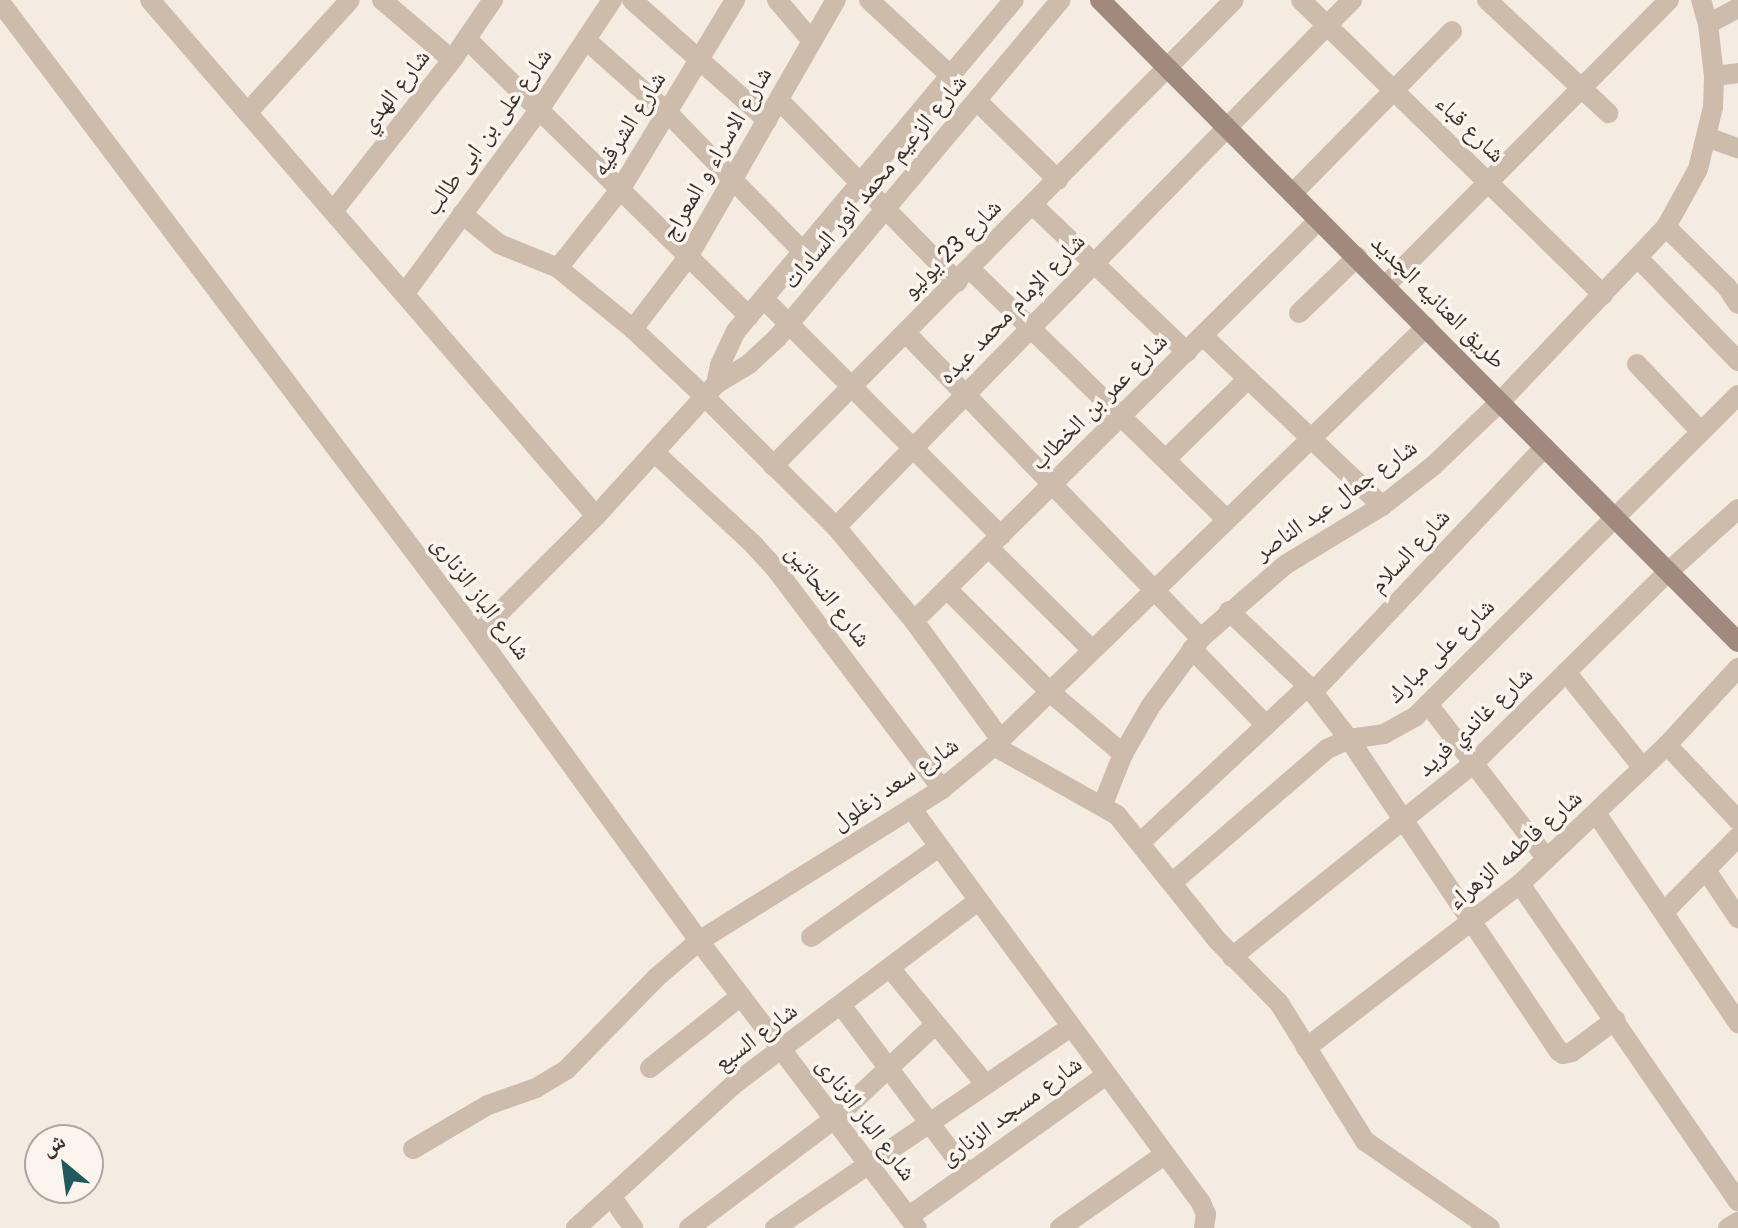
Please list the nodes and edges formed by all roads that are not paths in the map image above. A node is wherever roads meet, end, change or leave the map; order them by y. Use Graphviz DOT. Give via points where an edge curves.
graph roads {
  1 [pos="150,0"];
  2 [pos="350,0"];
  3 [pos="382,0"];
  4 [pos="493,0"];
  5 [pos="612,0"];
  6 [pos="632,0"];
  7 [pos="735,0"];
  8 [pos="777,0"];
  9 [pos="836,0"];
  10 [pos="869,0"];
  11 [pos="1014,0"];
  12 [pos="1061,0"];
  13 [pos="1100,0"];
  14 [pos="1234,0"];
  15 [pos="1301,0"];
  16 [pos="1352,0"];
  17 [pos="1669,0"];
  18 [pos="1701,0"];
  19 [pos="0,2"];
  20 [pos="1501,4"];
  21 [pos="1738,8"];
  22 [pos="1708,24"];
  23 [pos="1328,26"];
  24 [pos="1452,31"];
  25 [pos="468,40"];
  26 [pos="586,40"];
  27 [pos="812,41"];
  28 [pos="452,60"];
  29 [pos="699,60"];
  30 [pos="1169,69"];
  31 [pos="1738,73"];
  32 [pos="951,76"];
  33 [pos="1714,76"];
  34 [pos="1582,88"];
  35 [pos="1394,90"];
  36 [pos="779,100"];
  37 [pos="977,101"];
  38 [pos="539,110"];
  39 [pos="248,112"];
  40 [pos="667,112"];
  41 [pos="1608,113"];
  42 [pos="767,120"];
  43 [pos="1226,126"];
  44 [pos="1707,137"];
  45 [pos="1738,148"];
  46 [pos="732,180"];
  47 [pos="1058,180"];
  48 [pos="1488,182"];
  49 [pos="860,184"];
  50 [pos="620,190"];
  51 [pos="1293,193"];
  52 [pos="1033,205"];
  53 [pos="334,210"];
  54 [pos="886,210"];
  55 [pos="462,214"];
  56 [pos="1319,220"];
  57 [pos="1666,227"];
  58 [pos="803,252"];
  59 [pos="688,257"];
  60 [pos="1357,257"];
  61 [pos="1638,258"];
  62 [pos="1094,263"];
  63 [pos="558,268"];
  64 [pos="963,275"];
  65 [pos="1385,286"];
  66 [pos="1734,289"];
  67 [pos="405,293"];
  68 [pos="1603,295"];
  69 [pos="764,299"];
  70 [pos="1299,313"];
  71 [pos="749,316"];
  72 [pos="788,323"];
  73 [pos="1426,327"];
  74 [pos="1030,328"];
  75 [pos="633,329"];
  76 [pos="906,333"];
  77 [pos="1203,336"];
  78 [pos="1187,352"];
  79 [pos="1738,361"];
  80 [pos="1637,364"];
  81 [pos="1248,379"];
  82 [pos="851,387"];
  83 [pos="710,390"];
  84 [pos="965,395"];
  85 [pos="1738,395"];
  86 [pos="1500,402"];
  87 [pos="1122,416"];
  88 [pos="1701,432"];
  89 [pos="1310,438"];
  90 [pos="1545,447"];
  91 [pos="913,448"];
  92 [pos="654,452"];
  93 [pos="1166,459"];
  94 [pos="773,466"];
  95 [pos="1053,485"];
  96 [pos="1382,506"];
  97 [pos="1738,509"];
  98 [pos="596,516"];
  99 [pos="1613,516"];
  100 [pos="1226,519"];
  101 [pos="836,527"];
  102 [pos="995,542"];
  103 [pos="1668,572"];
  104 [pos="947,589"];
  105 [pos="1154,589"];
  106 [pos="1229,611"];
  107 [pos="914,621"];
  108 [pos="477,635"];
  109 [pos="1738,642"];
  110 [pos="1197,644"];
  111 [pos="1092,650"];
  112 [pos="1738,668"];
  113 [pos="1566,672"];
  114 [pos="1310,689"];
  115 [pos="1050,692"];
  116 [pos="1428,704"];
  117 [pos="1266,725"];
  118 [pos="1349,739"];
  119 [pos="998,743"];
  120 [pos="1667,745"];
  121 [pos="1123,754"];
  122 [pos="1474,763"];
  123 [pos="1643,768"];
  124 [pos="942,789"];
  125 [pos="1103,804"];
  126 [pos="911,808"];
  127 [pos="1596,813"];
  128 [pos="1738,820"];
  129 [pos="1403,821"];
  130 [pos="1738,837"];
  131 [pos="1142,841"];
  132 [pos="939,847"];
  133 [pos="1547,859"];
  134 [pos="1706,870"];
  135 [pos="1173,882"];
  136 [pos="1520,884"];
  137 [pos="978,901"];
  138 [pos="1665,911"];
  139 [pos="1738,918"];
  140 [pos="1472,924"];
  141 [pos="811,937"];
  142 [pos="699,941"];
  143 [pos="1232,957"];
  144 [pos="890,968"];
  145 [pos="741,996"];
  146 [pos="841,1005"];
  147 [pos="1615,1020"];
  148 [pos="1738,1023"];
  149 [pos="936,1024"];
  150 [pos="1071,1027"];
  151 [pos="1306,1048"];
  152 [pos="782,1050"];
  153 [pos="650,1068"];
  154 [pos="889,1068"];
  155 [pos="1106,1075"];
  156 [pos="986,1085"];
  157 [pos="834,1119"];
  158 [pos="930,1122"];
  159 [pos="413,1149"];
  160 [pos="1164,1155"];
  161 [pos="869,1165"];
  162 [pos="968,1174"];
  163 [pos="611,1196"];
  164 [pos="1738,1201"];
  165 [pos="912,1222"];
  166 [pos="1738,1222"];
  167 [pos="576,1228"];
  168 [pos="633,1228"];
  169 [pos="689,1228"];
  170 [pos="775,1228"];
  171 [pos="1060,1228"];
  172 [pos="1204,1228"];
  173 [pos="1490,1228"];
  174 [pos="1728,1228"];
  1 -- 39 [label="street"];
  2 -- 39 [label="street"];
  3 -- 28 [label="street"];
  4 -- 25 [label="street, شارع الهدي"];
  5 -- 26 [label="street, شارع على بن ابى طالب"];
  6 -- 29 [label="street"];
  7 -- 29 [label="street, شارع الشرقيه"];
  8 -- 27 [label="street"];
  9 -- 27 [label="street, شارع الاسراء و المعراج"];
  10 -- 32 [label="street"];
  11 -- 32 [label="street, شارع الزعيم محمد انور السادات"];
  12 -- 37 [label="street, شارع الزعيم محمد انور السادات"];
  13 -- 30 [label="street, طريق العنانيه الجديد"];
  14 -- 30 [label="street, شارع 23 يوليو"];
  15 -- 23 [label="street, شارع قباء"];
  16 -- 23 [label="street, شارع الإمام محمد عبده"];
  17 -- 34 [label="street"];
  18 -- 22 [label="street, شارع جمال عبد الناصر"];
  19 -- 108 [label="street, شارع الباز الزنارى"];
  20 -- 34 [label="street"];
  21 -- 22 [label="street"];
  22 -- 33 [label="street, شارع جمال عبد الناصر"];
  23 -- 35 [label="street, شارع قباء"];
  23 -- 43 [label="street, شارع الإمام محمد عبده"];
  24 -- 35 [label="street"];
  25 -- 28 [label="street, شارع الهدي"];
  25 -- 38 [label="street"];
  26 -- 38 [label="street, شارع على بن ابى طالب"];
  26 -- 40 [label="street"];
  27 -- 36 [label="street, شارع الاسراء و المعراج"];
  28 -- 53 [label="street, شارع الهدي"];
  29 -- 40 [label="street, شارع الشرقيه"];
  29 -- 42 [label="street"];
  30 -- 43 [label="street, طريق العنانيه الجديد"];
  30 -- 47 [label="street, شارع 23 يوليو"];
  31 -- 33 [label="street"];
  32 -- 49 [label="street, شارع الزعيم محمد انور السادات"];
  33 -- 44 [label="street, شارع جمال عبد الناصر"];
  34 -- 41 [label="street"];
  34 -- 48 [label="street"];
  35 -- 48 [label="street, شارع قباء"];
  35 -- 51 [label="street"];
  36 -- 42 [label="street, شارع الاسراء و المعراج"];
  36 -- 49 [label="street"];
  37 -- 47 [label="street"];
  37 -- 54 [label="street, شارع الزعيم محمد انور السادات"];
  38 -- 50 [label="street"];
  38 -- 55 [label="street, شارع على بن ابى طالب"];
  39 -- 53 [label="street"];
  40 -- 46 [label="street"];
  40 -- 50 [label="street, شارع الشرقيه"];
  42 -- 46 [label="street, شارع الاسراء و المعراج"];
  43 -- 51 [label="street, طريق العنانيه الجديد"];
  43 -- 62 [label="street, شارع الإمام محمد عبده"];
  44 -- 45 [label="street"];
  44 -- 57 [label="street, شارع جمال عبد الناصر" via="1698,169"];
  46 -- 58 [label="street"];
  46 -- 59 [label="street, شارع الاسراء و المعراج"];
  47 -- 52 [label="street, شارع 23 يوليو"];
  48 -- 65 [label="street"];
  48 -- 68 [label="street, شارع قباء"];
  49 -- 54 [label="street"];
  49 -- 58 [label="street, شارع الزعيم محمد انور السادات"];
  50 -- 59 [label="street"];
  50 -- 63 [label="street, شارع الشرقيه"];
  51 -- 56 [label="street, طريق العنانيه الجديد"];
  52 -- 62 [label="street"];
  52 -- 64 [label="street, شارع 23 يوليو"];
  53 -- 67 [label="street"];
  54 -- 64 [label="street"];
  54 -- 72 [label="street, شارع الزعيم محمد انور السادات"];
  55 -- 63 [label="street" via="499,244"];
  55 -- 67 [label="street, شارع على بن ابى طالب"];
  56 -- 60 [label="street, طريق العنانيه الجديد"];
  56 -- 77 [label="street, شارع عمر بن الخطاب"];
  57 -- 61 [label="street, شارع جمال عبد الناصر"];
  57 -- 66 [label="street"];
  58 -- 69 [label="street, شارع الزعيم محمد انور السادات"];
  59 -- 71 [label="street"];
  59 -- 75 [label="street, شارع الاسراء و المعراج"];
  60 -- 65 [label="street, طريق العنانيه الجديد"];
  60 -- 70 [label="street"];
  61 -- 68 [label="street, شارع جمال عبد الناصر"];
  61 -- 79 [label="street"];
  62 -- 74 [label="street, شارع الإمام محمد عبده"];
  62 -- 78 [label="street"];
  63 -- 75 [label="street"];
  64 -- 74 [label="street"];
  64 -- 76 [label="street, شارع 23 يوليو"];
  65 -- 73 [label="street, طريق العنانيه الجديد"];
  67 -- 98 [label="street"];
  68 -- 86 [label="street, شارع جمال عبد الناصر"];
  69 -- 71 [label="street, شارع الزعيم محمد انور السادات"];
  69 -- 72 [label="street"];
  71 -- 83 [label="street, شارع الزعيم محمد انور السادات" via="727,347"];
  72 -- 82 [label="street"];
  72 -- 83 [label="street, شارع الزعيم محمد انور السادات" via="749,364"];
  73 -- 86 [label="street, طريق العنانيه الجديد"];
  73 -- 89 [label="street, شارع سعد زغلول"];
  74 -- 84 [label="street, شارع الإمام محمد عبده"];
  74 -- 87 [label="street"];
  75 -- 83 [label="street"];
  76 -- 82 [label="street, شارع 23 يوليو"];
  76 -- 84 [label="street"];
  77 -- 78 [label="street, شارع عمر بن الخطاب"];
  77 -- 81 [label="street"];
  78 -- 87 [label="street, شارع عمر بن الخطاب"];
  80 -- 88 [label="street"];
  81 -- 89 [label="street"];
  81 -- 93 [label="street"];
  82 -- 91 [label="street"];
  82 -- 94 [label="street, شارع 23 يوليو"];
  83 -- 92 [label="street, شارع الزعيم محمد انور السادات"];
  83 -- 94 [label="street"];
  84 -- 91 [label="street, شارع الإمام محمد عبده"];
  84 -- 95 [label="street"];
  85 -- 88 [label="street, شارع على مبارك"];
  86 -- 90 [label="street, طريق العنانيه الجديد"];
  86 -- 96 [label="street, شارع جمال عبد الناصر"];
  87 -- 93 [label="street"];
  87 -- 95 [label="street, شارع عمر بن الخطاب"];
  88 -- 99 [label="street, شارع على مبارك"];
  89 -- 96 [label="street"];
  89 -- 100 [label="street, شارع سعد زغلول"];
  90 -- 99 [label="street, طريق العنانيه الجديد"];
  90 -- 114 [label="street, شارع السلام"];
  91 -- 101 [label="street, شارع الإمام محمد عبده"];
  91 -- 102 [label="street"];
  92 -- 98 [label="street, شارع الزعيم محمد انور السادات"];
  92 -- 124 [label="street, شارع النحاتين" via="778,572"];
  93 -- 100 [label="street"];
  94 -- 101 [label="street"];
  95 -- 102 [label="street, شارع عمر بن الخطاب"];
  95 -- 105 [label="street"];
  96 -- 106 [label="street, شارع جمال عبد الناصر" via="1285,565"];
  97 -- 103 [label="street, شارع غاندي فريد"];
  98 -- 108 [label="street, شارع الزعيم محمد انور السادات"];
  99 -- 103 [label="street, طريق العنانيه الجديد"];
  99 -- 116 [label="street, شارع على مبارك"];
  100 -- 105 [label="street, شارع سعد زغلول"];
  101 -- 107 [label="street"];
  102 -- 104 [label="street, شارع عمر بن الخطاب"];
  102 -- 111 [label="street"];
  103 -- 109 [label="street, طريق العنانيه الجديد"];
  103 -- 113 [label="street, شارع غاندي فريد"];
  104 -- 107 [label="street, شارع عمر بن الخطاب"];
  104 -- 115 [label="street"];
  105 -- 110 [label="street"];
  105 -- 111 [label="street, شارع سعد زغلول"];
  106 -- 110 [label="street, شارع جمال عبد الناصر"];
  106 -- 114 [label="street"];
  107 -- 119 [label="street"];
  108 -- 142 [label="street, شارع الباز الزنارى"];
  110 -- 117 [label="street"];
  110 -- 121 [label="street, شارع جمال عبد الناصر"];
  111 -- 115 [label="street, شارع سعد زغلول"];
  112 -- 120 [label="street, شارع فاطمه الزهراء"];
  113 -- 122 [label="street, شارع غاندي فريد"];
  113 -- 123 [label="street"];
  114 -- 117 [label="street, شارع السلام"];
  114 -- 118 [label="street"];
  115 -- 119 [label="street, شارع سعد زغلول"];
  115 -- 121 [label="street"];
  116 -- 118 [label="street, شارع على مبارك" via="1400,727"];
  116 -- 122 [label="street"];
  117 -- 131 [label="street, شارع السلام"];
  118 -- 129 [label="street"];
  118 -- 135 [label="street, شارع على مبارك" via="1317,757"];
  119 -- 124 [label="street, شارع سعد زغلول"];
  119 -- 125 [label="street"];
  120 -- 123 [label="street, شارع فاطمه الزهراء"];
  120 -- 128 [label="street"];
  121 -- 125 [label="street, شارع جمال عبد الناصر"];
  122 -- 129 [label="street, شارع غاندي فريد"];
  122 -- 133 [label="street"];
  123 -- 127 [label="street, شارع فاطمه الزهراء"];
  124 -- 126 [label="street, شارع سعد زغلول"];
  125 -- 131 [label="street"];
  126 -- 132 [label="street"];
  126 -- 142 [label="street, شارع سعد زغلول"];
  127 -- 133 [label="street, شارع فاطمه الزهراء"];
  127 -- 138 [label="street"];
  129 -- 140 [label="street"];
  129 -- 143 [label="street, شارع غاندي فريد"];
  130 -- 134 [label="street"];
  131 -- 135 [label="street"];
  132 -- 137 [label="street"];
  132 -- 141 [label="street"];
  133 -- 136 [label="street, شارع فاطمه الزهراء"];
  134 -- 138 [label="street"];
  134 -- 139 [label="street"];
  135 -- 143 [label="street"];
  136 -- 140 [label="street, شارع فاطمه الزهراء"];
  136 -- 147 [label="street"];
  137 -- 144 [label="street, شارع السبع"];
  137 -- 150 [label="street"];
  138 -- 148 [label="street"];
  140 -- 147 [label="street" via="1563,1054"];
  140 -- 151 [label="street, شارع فاطمه الزهراء"];
  142 -- 145 [label="street, شارع الباز الزنارى"];
  142 -- 159 [label="street, شارع سعد زغلول" via="566,1070 475,1112"];
  143 -- 151 [label="street" via="1279,1003"];
  144 -- 146 [label="street, شارع السبع"];
  144 -- 149 [label="street"];
  145 -- 152 [label="street, شارع الباز الزنارى"];
  145 -- 153 [label="street"];
  146 -- 152 [label="street, شارع السبع"];
  146 -- 154 [label="street"];
  147 -- 164 [label="street"];
  149 -- 154 [label="street"];
  149 -- 156 [label="street"];
  150 -- 155 [label="street"];
  150 -- 156 [label="street"];
  151 -- 173 [label="street" via="1365,1141"];
  152 -- 157 [label="street, شارع الباز الزنارى"];
  152 -- 163 [label="street, شارع السبع" via="733,1085"];
  154 -- 157 [label="street"];
  154 -- 158 [label="street"];
  155 -- 160 [label="street"];
  155 -- 162 [label="street, شارع مسجد الزنارى"];
  156 -- 158 [label="street"];
  157 -- 161 [label="street, شارع الباز الزنارى"];
  157 -- 169 [label="street"];
  158 -- 161 [label="street"];
  158 -- 162 [label="street"];
  160 -- 171 [label="street"];
  160 -- 172 [label="street" via="1201,1203"];
  161 -- 165 [label="street, شارع الباز الزنارى"];
  161 -- 170 [label="street"];
  162 -- 165 [label="street, شارع مسجد الزنارى"];
  163 -- 167 [label="street, شارع السبع"];
  163 -- 168 [label="street"];
  166 -- 174 [label="street"];
}
